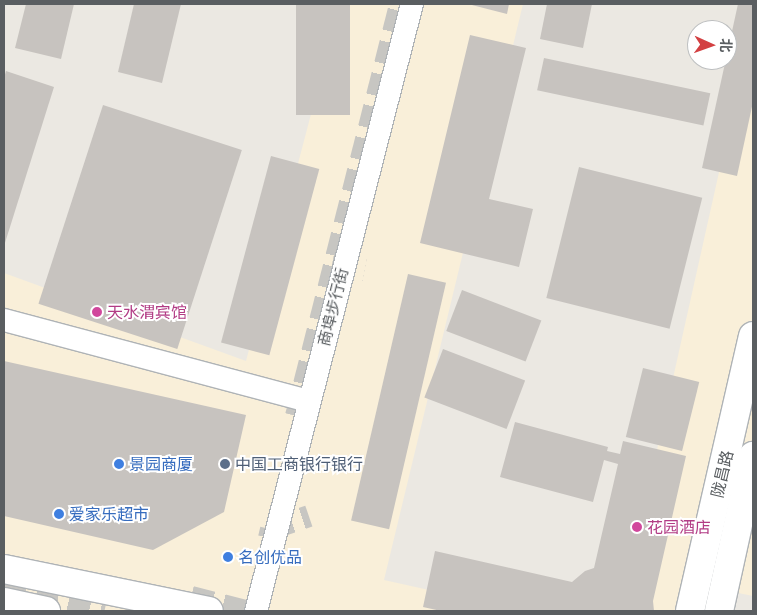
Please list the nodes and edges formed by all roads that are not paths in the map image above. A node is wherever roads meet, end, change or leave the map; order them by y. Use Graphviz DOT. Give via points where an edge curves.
graph roads {
  1 [pos="412,4"];
  2 [pos="4,320"];
  3 [pos="753,336"];
  4 [pos="309,401"];
  5 [pos="753,456"];
  6 [pos="4,569"];
  7 [pos="4,602"];
  8 [pos="46,611"];
  9 [pos="210,611"];
  10 [pos="256,611"];
  11 [pos="690,611"];
  12 [pos="719,611"];
  1 -- 4 [label="street, 商埠步行街"];
  2 -- 4 [label="street"];
  3 -- 11 [label="main road, 陇昌路"];
  4 -- 10 [label="street, 商埠步行街"];
  5 -- 12 [label="main road, 陇昌路"];
  6 -- 9 [label="main road"];
  7 -- 8 [label="main road"];
}
